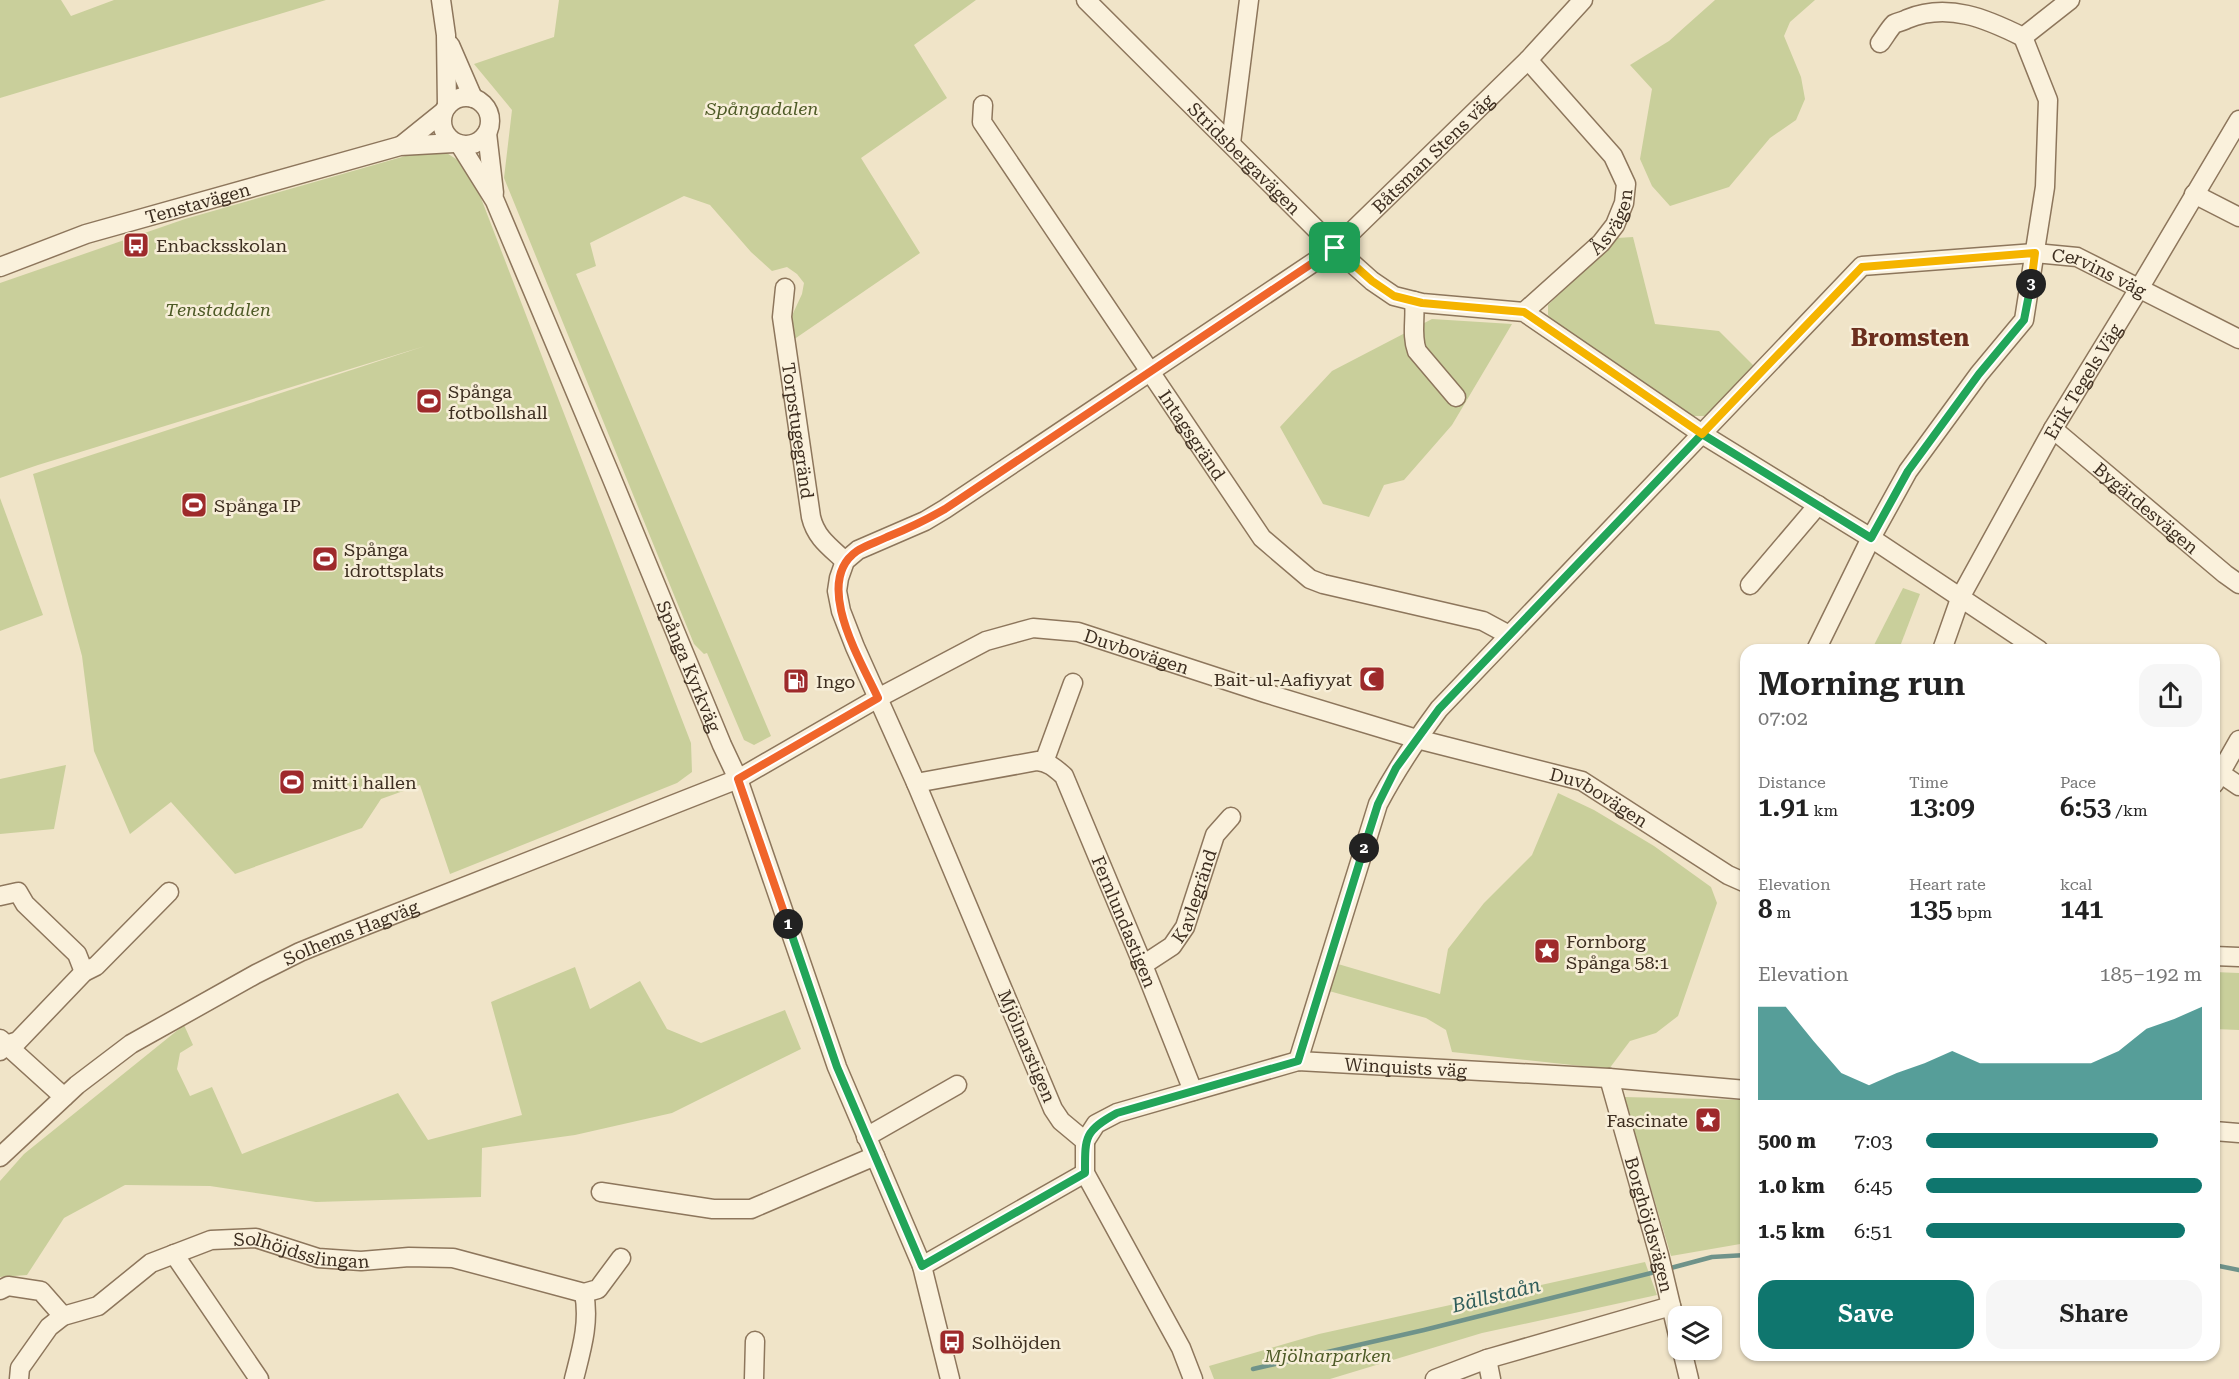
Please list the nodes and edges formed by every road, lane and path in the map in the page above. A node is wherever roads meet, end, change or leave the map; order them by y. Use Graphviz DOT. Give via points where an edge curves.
graph roads {
  1 [pos="441,0"];
  2 [pos="1086,0"];
  3 [pos="1249,0"];
  4 [pos="1582,0"];
  5 [pos="2070,0"];
  6 [pos="446,35"];
  7 [pos="2024,38"];
  8 [pos="1880,43"];
  9 [pos="1527,60"];
  10 [pos="473,98"];
  11 [pos="983,105"];
  12 [pos="445,109"];
  13 [pos="2239,120"];
  14 [pos="487,133"];
  15 [pos="1231,143"];
  16 [pos="457,144"];
  17 [pos="400,146"];
  18 [pos="2194,194"];
  19 [pos="495,201"];
  20 [pos="2239,217"];
  21 [pos="1335,248"];
  22 [pos="2035,253"];
  23 [pos="0,267"];
  24 [pos="2140,287"];
  25 [pos="785,288"];
  26 [pos="1414,301"];
  27 [pos="1524,312"];
  28 [pos="2239,339"];
  29 [pos="1149,373"];
  30 [pos="1456,397"];
  31 [pos="2053,429"];
  32 [pos="1702,434"];
  33 [pos="1818,505"];
  34 [pos="1871,538"];
  35 [pos="845,561"];
  36 [pos="2239,584"];
  37 [pos="1750,585"];
  38 [pos="1961,596"];
  39 [pos="1509,635"];
  40 [pos="1819,644"];
  41 [pos="1944,644"];
  42 [pos="2030,644"];
  43 [pos="1073,683"];
  44 [pos="878,698"];
  45 [pos="1417,739"];
  46 [pos="2239,740"];
  47 [pos="1044,762"];
  48 [pos="2220,769"];
  49 [pos="2220,777"];
  50 [pos="738,779"];
  51 [pos="916,783"];
  52 [pos="2239,786"];
  53 [pos="1231,817"];
  54 [pos="1740,880"];
  55 [pos="169,892"];
  56 [pos="0,896"];
  57 [pos="2220,956"];
  58 [pos="2239,957"];
  59 [pos="1143,964"];
  60 [pos="84,972"];
  61 [pos="2,1045"];
  62 [pos="1298,1061"];
  63 [pos="1609,1078"];
  64 [pos="957,1085"];
  65 [pos="1740,1089"];
  66 [pos="1193,1091"];
  67 [pos="63,1097"];
  68 [pos="2220,1131"];
  69 [pos="2239,1133"];
  70 [pos="866,1137"];
  71 [pos="1085,1141"];
  72 [pos="1,1155"];
  73 [pos="875,1156"];
  74 [pos="1085,1173"];
  75 [pos="601,1192"];
  76 [pos="174,1254"];
  77 [pos="621,1258"];
  78 [pos="922,1266"];
  79 [pos="0,1290"];
  80 [pos="584,1293"];
  81 [pos="1671,1306"];
  82 [pos="1668,1307"];
  83 [pos="63,1316"];
  84 [pos="755,1341"];
  85 [pos="1487,1359"];
  86 [pos="1684,1360"];
  87 [pos="19,1379"];
  88 [pos="259,1379"];
  89 [pos="574,1379"];
  90 [pos="754,1379"];
  91 [pos="950,1379"];
  92 [pos="1193,1379"];
  93 [pos="1435,1379"];
  94 [pos="1491,1379"];
  95 [pos="1689,1379"];
  1 -- 6 [label="street"];
  2 -- 15 [label="street, Stridsbergavägen"];
  3 -- 15 [label="street"];
  4 -- 9 [label="street, Båtsman Stens väg"];
  5 -- 7 [label="street"];
  6 -- 10 [label="street"];
  6 -- 12 [label="street"];
  7 -- 8 [label="street" via="1994,22 1935,11 1894,24"];
  7 -- 22 [label="street" via="2048,100 2045,187"];
  9 -- 21 [label="street, Båtsman Stens väg"];
  9 -- 27 [label="street, Åsvägen" via="1613,156 1626,184 1615,225 1601,243"];
  10 -- 12 [label="street" via="459,98"];
  10 -- 14 [label="street" via="488,112"];
  11 -- 29 [label="street, Intagsgränd" via="982,122"];
  12 -- 16 [label="street" via="441,119 444,133"];
  12 -- 17 [label="street, Tenstavägen"];
  13 -- 18 [label="street, Erik Tegels Väg"];
  14 -- 16 [label="street" via="473,144"];
  14 -- 19 [label="street, Spånga Kyrkväg"];
  15 -- 21 [label="street, Stridsbergavägen"];
  16 -- 17 [label="street, Tenstavägen"];
  16 -- 19 [label="street, Spånga Kyrkväg"];
  17 -- 23 [label="street, Tenstavägen" via="86,234"];
  18 -- 20 [label="street"];
  18 -- 24 [label="street, Erik Tegels Väg"];
  19 -- 50 [label="street, Spånga Kyrkväg"];
  21 -- 26 [label="street, Stridsbergavägen" via="1394,296"];
  21 -- 29 [label="street, Båtsman Stens väg"];
  22 -- 24 [label="street, Cervins väg" via="2077,257"];
  22 -- 32 [label="street, Cervins väg" via="1862,267"];
  22 -- 34 [label="street" via="2024,320 1908,471"];
  24 -- 28 [label="street, Cervins väg"];
  24 -- 31 [label="street, Erik Tegels Väg"];
  25 -- 35 [label="street, Torpstugegränd" via="782,317 814,527"];
  26 -- 27 [label="street, Stridsbergavägen"];
  26 -- 30 [label="street" via="1413,341 1417,351"];
  27 -- 32 [label="street, Stridsbergavägen"];
  29 -- 35 [label="street, Båtsman Stens väg" via="945,509 858,550"];
  29 -- 39 [label="street, Intagsgränd" via="1262,538 1310,579 1484,621"];
  31 -- 36 [label="street, Bygärdesvägen"];
  31 -- 38 [label="street, Erik Tegels Väg"];
  32 -- 33 [label="street, Stridsbergavägen"];
  32 -- 39 [label="street, Cervins väg"];
  33 -- 34 [label="street, Stridsbergavägen"];
  33 -- 37 [label="street"];
  34 -- 38 [label="street, Stridsbergavägen"];
  34 -- 40 [label="street"];
  35 -- 44 [label="street" via="838,578 841,611"];
  38 -- 41 [label="street, Erik Tegels Väg"];
  38 -- 42 [label="street, Stridsbergavägen"];
  39 -- 45 [label="street, Cervins väg" via="1439,709"];
  43 -- 47 [label="street"];
  44 -- 45 [label="street, Duvbovägen" via="986,641 1033,628 1078,632"];
  44 -- 50 [label="street, Duvbovägen"];
  44 -- 51 [label="street, Mjölnarstigen"];
  45 -- 54 [label="street, Duvbovägen" via="1582,781"];
  45 -- 62 [label="street, Cervins väg" via="1396,768 1378,804"];
  46 -- 48 [label="street"];
  47 -- 51 [label="street"];
  47 -- 59 [label="street, Fernlundastigen" via="1064,776"];
  49 -- 52 [label="street"];
  50 -- 67 [label="street, Solhems Hagväg" via="300,952 131,1044"];
  50 -- 70 [label="street, Spånga Kyrkväg" via="837,1067"];
  51 -- 71 [label="street, Mjölnarstigen" via="1053,1108 1061,1121"];
  53 -- 59 [label="street, Kavlegränd" via="1215,835 1185,927 1172,946"];
  55 -- 60 [label="street" via="96,966"];
  56 -- 60 [label="street" via="18,892 25,904 77,954"];
  57 -- 58 [label="street"];
  59 -- 66 [label="street, Fernlundastigen"];
  60 -- 61 [label="street" via="18,1041"];
  61 -- 67 [label="street"];
  62 -- 63 [label="street, Winquists väg"];
  62 -- 66 [label="street, Winquists väg"];
  63 -- 65 [label="street, Winquists väg"];
  63 -- 81 [label="street, Borghöjdsvägen"];
  64 -- 70 [label="street"];
  66 -- 71 [label="street, Winquists väg" via="1117,1113 1096,1124"];
  67 -- 72 [label="street, Solhems Hagväg"];
  68 -- 69 [label="street"];
  70 -- 73 [label="street, Spånga Kyrkväg"];
  71 -- 74 [label="street"];
  73 -- 75 [label="street" via="751,1209 713,1209"];
  73 -- 78 [label="street, Spånga Kyrkväg"];
  74 -- 78 [label="street"];
  74 -- 92 [label="street" via="1181,1348"];
  76 -- 80 [label="street, Solhöjdsslingan" via="211,1240 256,1238 318,1258 453,1258"];
  76 -- 83 [label="street, Solhöjdsslingan" via="151,1263 98,1306"];
  76 -- 88 [label="street"];
  77 -- 80 [label="street" via="598,1289"];
  78 -- 91 [label="street, Spånga Kyrkväg"];
  79 -- 83 [label="street" via="8,1286 41,1291"];
  80 -- 89 [label="street" via="585,1335"];
  82 -- 85 [label="street"];
  83 -- 87 [label="street, Solhöjdsslingan" via="49,1327 20,1368"];
  84 -- 90 [label="street"];
  85 -- 93 [label="street"];
  85 -- 94 [label="street"];
  86 -- 95 [label="street"];
}
